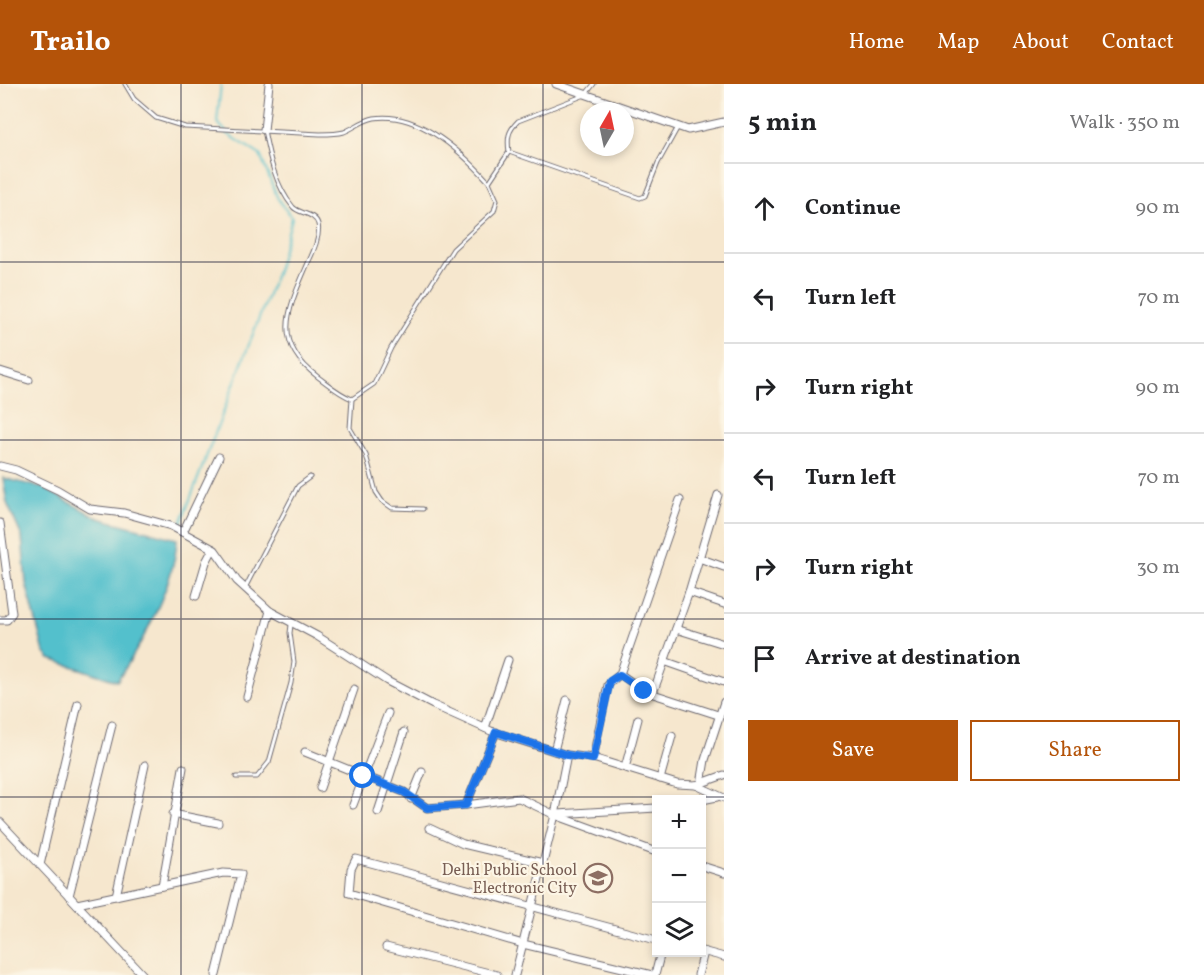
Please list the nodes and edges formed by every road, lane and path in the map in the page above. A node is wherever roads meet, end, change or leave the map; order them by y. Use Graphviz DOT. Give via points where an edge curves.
graph roads {
  1 [pos="125,84"];
  2 [pos="269,84"];
  3 [pos="556,84"];
  4 [pos="594,84"];
  5 [pos="585,94"];
  6 [pos="724,122"];
  7 [pos="678,127"];
  8 [pos="264,130"];
  9 [pos="509,152"];
  10 [pos="489,182"];
  11 [pos="0,371"];
  12 [pos="29,380"];
  13 [pos="352,399"];
  14 [pos="219,457"];
  15 [pos="0,466"];
  16 [pos="310,477"];
  17 [pos="718,495"];
  18 [pos="680,500"];
  19 [pos="423,509"];
  20 [pos="0,523"];
  21 [pos="183,532"];
  22 [pos="213,549"];
  23 [pos="699,558"];
  24 [pos="724,567"];
  25 [pos="245,588"];
  26 [pos="689,592"];
  27 [pos="196,596"];
  28 [pos="724,604"];
  29 [pos="270,611"];
  30 [pos="0,620"];
  31 [pos="292,623"];
  32 [pos="676,629"];
  33 [pos="724,644"];
  34 [pos="508,660"];
  35 [pos="664,661"];
  36 [pos="620,675"];
  37 [pos="724,682"];
  38 [pos="354,689"];
  39 [pos="653,693"];
  40 [pos="247,697"];
  41 [pos="567,700"];
  42 [pos="724,702"];
  43 [pos="78,704"];
  44 [pos="388,713"];
  45 [pos="718,715"];
  46 [pos="638,719"];
  47 [pos="112,725"];
  48 [pos="485,728"];
  49 [pos="404,732"];
  50 [pos="496,732"];
  51 [pos="672,736"];
  52 [pos="554,751"];
  53 [pos="305,752"];
  54 [pos="567,755"];
  55 [pos="593,759"];
  56 [pos="327,761"];
  57 [pos="145,765"];
  58 [pos="183,768"];
  59 [pos="625,768"];
  60 [pos="422,772"];
  61 [pos="724,775"];
  62 [pos="363,776"];
  63 [pos="236,777"];
  64 [pos="660,779"];
  65 [pos="698,784"];
  66 [pos="386,785"];
  67 [pos="320,788"];
  68 [pos="721,797"];
  69 [pos="411,799"];
  70 [pos="706,801"];
  71 [pos="353,805"];
  72 [pos="466,805"];
  73 [pos="652,808"];
  74 [pos="378,812"];
  75 [pos="173,814"];
  76 [pos="555,815"];
  77 [pos="0,822"];
  78 [pos="218,823"];
  79 [pos="429,828"];
  80 [pos="652,850"];
  81 [pos="543,863"];
  82 [pos="40,865"];
  83 [pos="706,867"];
  84 [pos="724,873"];
  85 [pos="162,886"];
  86 [pos="69,896"];
  87 [pos="116,897"];
  88 [pos="77,904"];
  89 [pos="532,908"];
  90 [pos="652,939"];
  91 [pos="523,944"];
  92 [pos="386,947"];
  93 [pos="706,952"];
  94 [pos="659,957"];
  95 [pos="702,957"];
  96 [pos="724,957"];
  97 [pos="143,975"];
  98 [pos="216,975"];
  99 [pos="497,975"];
  100 [pos="514,975"];
  101 [pos="654,975"];
  102 [pos="698,975"];
  1 -- 8 [label="lane" via="134,99 156,118 185,127"];
  2 -- 8 [label="street"];
  3 -- 5 [label="street"];
  4 -- 5 [label="lane"];
  5 -- 7 [label="street"];
  5 -- 9 [label="lane" via="518,121 507,140"];
  6 -- 7 [label="street" via="688,130"];
  7 -- 9 [label="lane" via="645,196 640,198"];
  8 -- 10 [label="lane" via="320,134 342,132 376,118 399,119 432,132"];
  8 -- 13 [label="lane" via="281,188 294,209 315,217 319,225 316,245 291,308 286,336 290,349 306,368"];
  9 -- 10 [label="lane"];
  10 -- 13 [label="lane" via="497,200 494,212 453,249 391,348 374,384"];
  11 -- 12 [label="street"];
  13 -- 19 [label="lane" via="350,428 366,455 376,492 392,508"];
  14 -- 21 [label="street"];
  15 -- 21 [label="street" via="58,490 90,509 124,513"];
  16 -- 25 [label="lane" via="298,486"];
  17 -- 23 [label="street"];
  18 -- 36 [label="street"];
  20 -- 30 [label="street" via="12,614 7,620"];
  21 -- 22 [label="street"];
  22 -- 25 [label="street"];
  22 -- 27 [label="street"];
  23 -- 24 [label="street"];
  23 -- 26 [label="street"];
  25 -- 29 [label="street"];
  26 -- 28 [label="street"];
  26 -- 32 [label="street"];
  29 -- 31 [label="street"];
  29 -- 40 [label="street"];
  31 -- 48 [label="street" via="387,681"];
  31 -- 63 [label="lane" via="294,671 269,762 257,777"];
  32 -- 33 [label="street"];
  32 -- 35 [label="street"];
  34 -- 48 [label="street"];
  35 -- 37 [label="street"];
  35 -- 39 [label="street"];
  36 -- 39 [label="street" via="638,689"];
  36 -- 55 [label="street" via="608,685"];
  38 -- 56 [label="street"];
  39 -- 45 [label="street"];
  41 -- 52 [label="street"];
  42 -- 45 [label="street"];
  43 -- 82 [label="street"];
  44 -- 62 [label="street"];
  45 -- 65 [label="street"];
  46 -- 59 [label="street"];
  47 -- 86 [label="street"];
  48 -- 50 [label="street"];
  49 -- 66 [label="street"];
  50 -- 52 [label="street"];
  50 -- 72 [label="street"];
  51 -- 64 [label="street"];
  52 -- 54 [label="street"];
  53 -- 56 [label="street"];
  54 -- 55 [label="street"];
  54 -- 76 [label="street"];
  55 -- 59 [label="street"];
  56 -- 62 [label="street"];
  56 -- 67 [label="street"];
  57 -- 87 [label="street"];
  58 -- 75 [label="street"];
  59 -- 64 [label="street"];
  60 -- 69 [label="street"];
  61 -- 65 [label="street"];
  62 -- 66 [label="street"];
  62 -- 71 [label="street"];
  64 -- 65 [label="street"];
  65 -- 68 [label="street"];
  66 -- 69 [label="street"];
  66 -- 74 [label="street"];
  68 -- 70 [label="street"];
  69 -- 72 [label="street" via="427,808"];
  72 -- 76 [label="street" via="519,798"];
  73 -- 76 [label="street"];
  75 -- 78 [label="street"];
  75 -- 85 [label="street"];
  76 -- 80 [label="street"];
  76 -- 81 [label="street"];
  77 -- 82 [label="street"];
  79 -- 81 [label="street" via="463,844"];
  81 -- 89 [label="street"];
  82 -- 86 [label="street"];
  83 -- 84 [label="street"];
  85 -- 87 [label="street"];
  85 -- 98 [label="street" via="223,873 241,874"];
  86 -- 88 [label="street"];
  87 -- 88 [label="street"];
  88 -- 97 [label="street"];
  89 -- 90 [label="street"];
  89 -- 91 [label="street"];
  89 -- 91 [label="street" via="356,859 351,869 349,893"];
  91 -- 100 [label="street"];
  91 -- 101 [label="street"];
  92 -- 99 [label="street"];
  93 -- 96 [label="street"];
  94 -- 101 [label="street"];
  95 -- 102 [label="street"];
}
